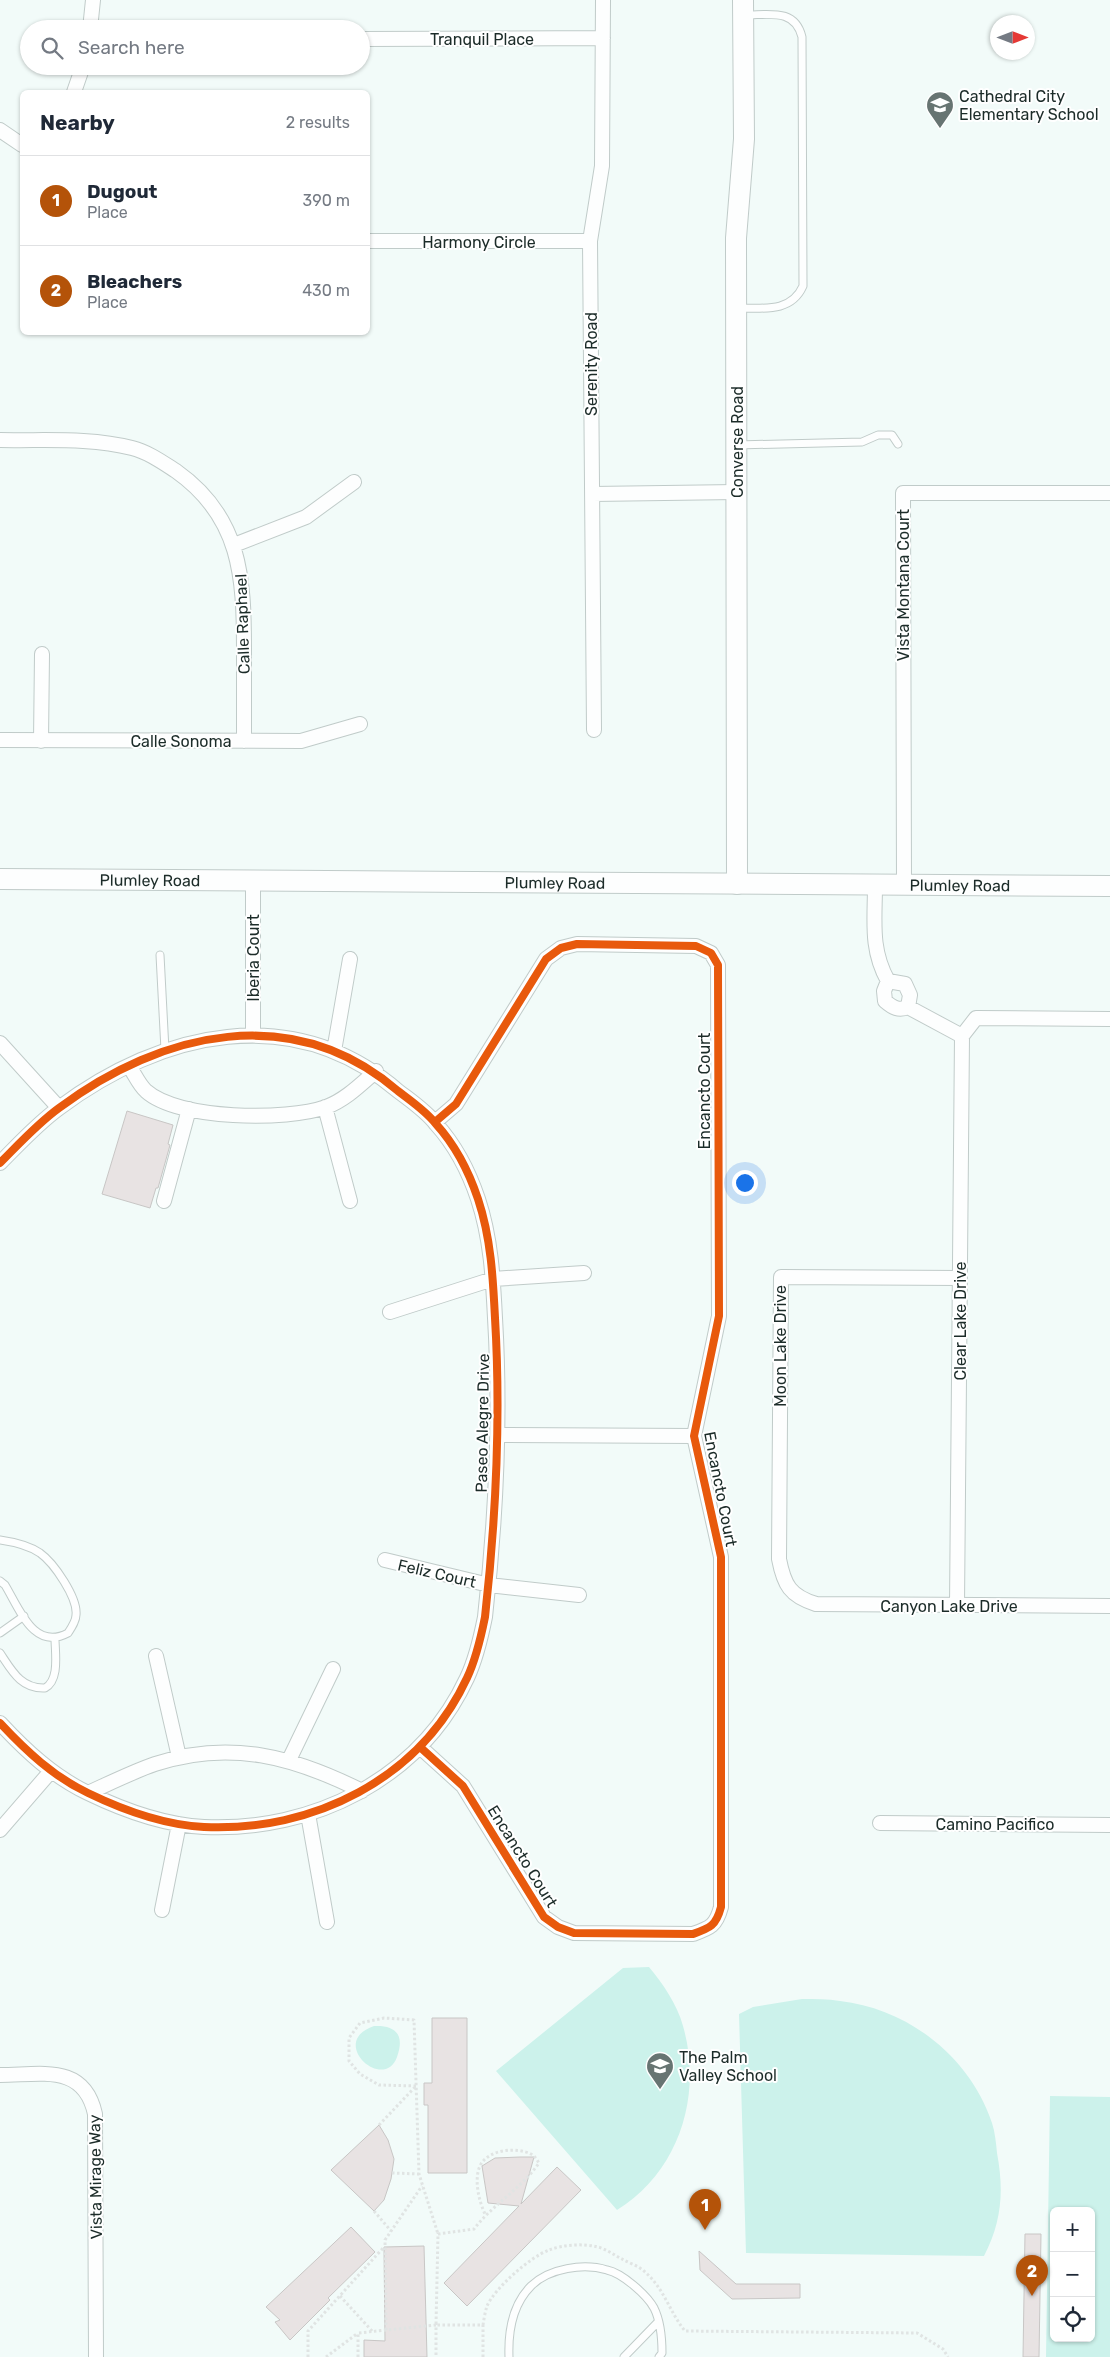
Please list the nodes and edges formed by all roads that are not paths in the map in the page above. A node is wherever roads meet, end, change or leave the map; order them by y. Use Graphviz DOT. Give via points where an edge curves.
graph roads {
  1 [pos="93,0"];
  2 [pos="603,0"];
  3 [pos="743,7"];
  4 [pos="91,20"];
  5 [pos="603,38"];
  6 [pos="370,39"];
  7 [pos="80,75"];
  8 [pos="75,90"];
  9 [pos="0,130"];
  10 [pos="20,144"];
  11 [pos="370,241"];
  12 [pos="590,241"];
  13 [pos="737,308"];
  14 [pos="0,440"];
  15 [pos="898,444"];
  16 [pos="737,445"];
  17 [pos="354,482"];
  18 [pos="737,492"];
  19 [pos="1110,493"];
  20 [pos="592,494"];
  21 [pos="234,545"];
  22 [pos="42,654"];
  23 [pos="360,724"];
  24 [pos="594,730"];
  25 [pos="0,740"];
  26 [pos="41,741"];
  27 [pos="244,741"];
  28 [pos="0,879"];
  29 [pos="254,881"];
  30 [pos="737,884"];
  31 [pos="875,885"];
  32 [pos="904,885"];
  33 [pos="1110,886"];
  34 [pos="160,955"];
  35 [pos="350,959"];
  36 [pos="888,981"];
  37 [pos="908,1008"];
  38 [pos="1110,1019"];
  39 [pos="253,1035"];
  40 [pos="962,1036"];
  41 [pos="0,1043"];
  42 [pos="165,1050"];
  43 [pos="334,1050"];
  44 [pos="129,1066"];
  45 [pos="376,1071"];
  46 [pos="325,1107"];
  47 [pos="59,1108"];
  48 [pos="188,1109"];
  49 [pos="435,1122"];
  50 [pos="0,1163"];
  51 [pos="164,1201"];
  52 [pos="350,1201"];
  53 [pos="584,1273"];
  54 [pos="960,1278"];
  55 [pos="493,1279"];
  56 [pos="390,1312"];
  57 [pos="498,1435"];
  58 [pos="694,1436"];
  59 [pos="0,1540"];
  60 [pos="385,1560"];
  61 [pos="0,1580"];
  62 [pos="489,1585"];
  63 [pos="791,1592"];
  64 [pos="579,1595"];
  65 [pos="957,1606"];
  66 [pos="1110,1606"];
  67 [pos="24,1616"];
  68 [pos="0,1633"];
  69 [pos="55,1638"];
  70 [pos="0,1653"];
  71 [pos="156,1656"];
  72 [pos="333,1669"];
  73 [pos="0,1723"];
  74 [pos="420,1747"];
  75 [pos="179,1757"];
  76 [pos="289,1760"];
  77 [pos="51,1771"];
  78 [pos="362,1791"];
  79 [pos="88,1793"];
  80 [pos="308,1814"];
  81 [pos="880,1823"];
  82 [pos="179,1824"];
  83 [pos="1110,1825"];
  84 [pos="0,1830"];
  85 [pos="162,1910"];
  86 [pos="327,1922"];
  87 [pos="0,2075"];
  88 [pos="658,2322"];
  89 [pos="96,2357"];
  90 [pos="509,2357"];
  91 [pos="624,2357"];
  92 [pos="659,2357"];
  1 -- 4 [label="street"];
  2 -- 5 [label="street, Serenity Road"];
  3 -- 13 [label="street, Converse Road" via="744,139 736,238"];
  3 -- 13 [label="lane" via="792,18 802,37 803,286 790,303 777,308"];
  5 -- 6 [label="street, Tranquil Place"];
  5 -- 12 [label="street, Serenity Road" via="602,166"];
  7 -- 8 [label="street"];
  9 -- 10 [label="street"];
  11 -- 12 [label="street, Harmony Circle"];
  12 -- 20 [label="street, Serenity Road"];
  13 -- 16 [label="street, Converse Road"];
  14 -- 21 [label="street, Calle Raphael" via="101,442 134,449 160,460 190,481 215,510"];
  15 -- 16 [label="lane" via="892,435 878,435 862,442"];
  16 -- 18 [label="street, Converse Road"];
  17 -- 21 [label="street" via="306,517"];
  18 -- 20 [label="street"];
  18 -- 30 [label="street, Converse Road"];
  19 -- 32 [label="street, Vista Montana Court" via="902,493"];
  20 -- 24 [label="street, Serenity Road"];
  21 -- 27 [label="street, Calle Raphael" via="244,602"];
  22 -- 26 [label="street"];
  23 -- 27 [label="street, Calle Sonoma" via="301,741"];
  25 -- 26 [label="street, Calle Sonoma"];
  26 -- 27 [label="street, Calle Sonoma"];
  28 -- 29 [label="street, Plumley Road"];
  29 -- 30 [label="street, Plumley Road"];
  29 -- 39 [label="street, Iberia Court"];
  30 -- 31 [label="street, Plumley Road"];
  31 -- 32 [label="street, Plumley Road"];
  31 -- 36 [label="street" via="874,949"];
  32 -- 33 [label="street, Plumley Road"];
  34 -- 42 [label="lane"];
  35 -- 43 [label="street"];
  36 -- 37 [label="street" via="905,984 910,995"];
  36 -- 37 [label="street" via="885,1001 892,1008"];
  37 -- 40 [label="street"];
  38 -- 40 [label="street" via="976,1018"];
  39 -- 42 [label="street, Paseo Alegre Drive" via="215,1038"];
  39 -- 43 [label="street, Paseo Alegre Drive" via="292,1038"];
  40 -- 54 [label="street, Clear Lake Drive"];
  41 -- 47 [label="street"];
  42 -- 44 [label="street, Paseo Alegre Drive"];
  43 -- 45 [label="street, Paseo Alegre Drive"];
  44 -- 47 [label="street, Paseo Alegre Drive"];
  44 -- 48 [label="street" via="146,1091"];
  45 -- 46 [label="street" via="346,1097"];
  45 -- 49 [label="street, Paseo Alegre Drive"];
  46 -- 48 [label="street" via="294,1114 258,1116"];
  46 -- 52 [label="street"];
  47 -- 50 [label="street, Paseo Alegre Drive"];
  48 -- 51 [label="street"];
  49 -- 55 [label="street, Paseo Alegre Drive" via="457,1154 478,1199 489,1240"];
  49 -- 58 [label="street, Encancto Court" via="456,1104 546,959 561,948 577,944 696,946 711,953 718,966 719,1316"];
  53 -- 55 [label="street"];
  54 -- 63 [label="street, Moon Lake Drive" via="781,1277 779,1559 782,1578"];
  54 -- 65 [label="street, Clear Lake Drive"];
  55 -- 56 [label="street"];
  55 -- 57 [label="street, Paseo Alegre Drive"];
  57 -- 58 [label="street"];
  57 -- 62 [label="street, Paseo Alegre Drive"];
  58 -- 74 [label="street, Encancto Court" via="720,1557 721,1907 717,1920 708,1929 692,1934 574,1933 558,1928 544,1917 462,1786"];
  59 -- 69 [label="lane" via="16,1542 41,1554 66,1585 75,1603 76,1616 68,1632"];
  60 -- 62 [label="street, Feliz Court"];
  61 -- 67 [label="lane"];
  62 -- 64 [label="street, Feliz Court"];
  62 -- 74 [label="street, Paseo Alegre Drive" via="479,1646 468,1677 451,1709"];
  63 -- 65 [label="street, Canyon Lake Drive" via="816,1604"];
  65 -- 66 [label="street, Canyon Lake Drive"];
  67 -- 68 [label="lane"];
  67 -- 69 [label="lane" via="40,1636"];
  69 -- 70 [label="lane" via="55,1666 52,1680 45,1688 26,1686 14,1675"];
  71 -- 75 [label="street"];
  72 -- 76 [label="street"];
  73 -- 77 [label="street, Paseo Alegre Drive"];
  74 -- 78 [label="street, Paseo Alegre Drive" via="385,1778"];
  75 -- 76 [label="street" via="212,1752 247,1753"];
  75 -- 79 [label="street" via="153,1764"];
  76 -- 78 [label="street" via="324,1772"];
  77 -- 79 [label="street, Paseo Alegre Drive"];
  77 -- 84 [label="street"];
  78 -- 80 [label="street, Paseo Alegre Drive"];
  79 -- 82 [label="street, Paseo Alegre Drive"];
  80 -- 82 [label="street, Paseo Alegre Drive" via="240,1826"];
  80 -- 86 [label="street"];
  81 -- 83 [label="street, Camino Pacifico"];
  82 -- 85 [label="street"];
  87 -- 89 [label="street, Vista Mirage Way" via="62,2075 80,2083 91,2097 95,2114"];
  88 -- 90 [label="lane" via="647,2299 632,2285 608,2270 581,2266 553,2273 531,2286 515,2309 508,2333"];
  88 -- 91 [label="lane"];
  88 -- 92 [label="lane" via="662,2337"];
}
